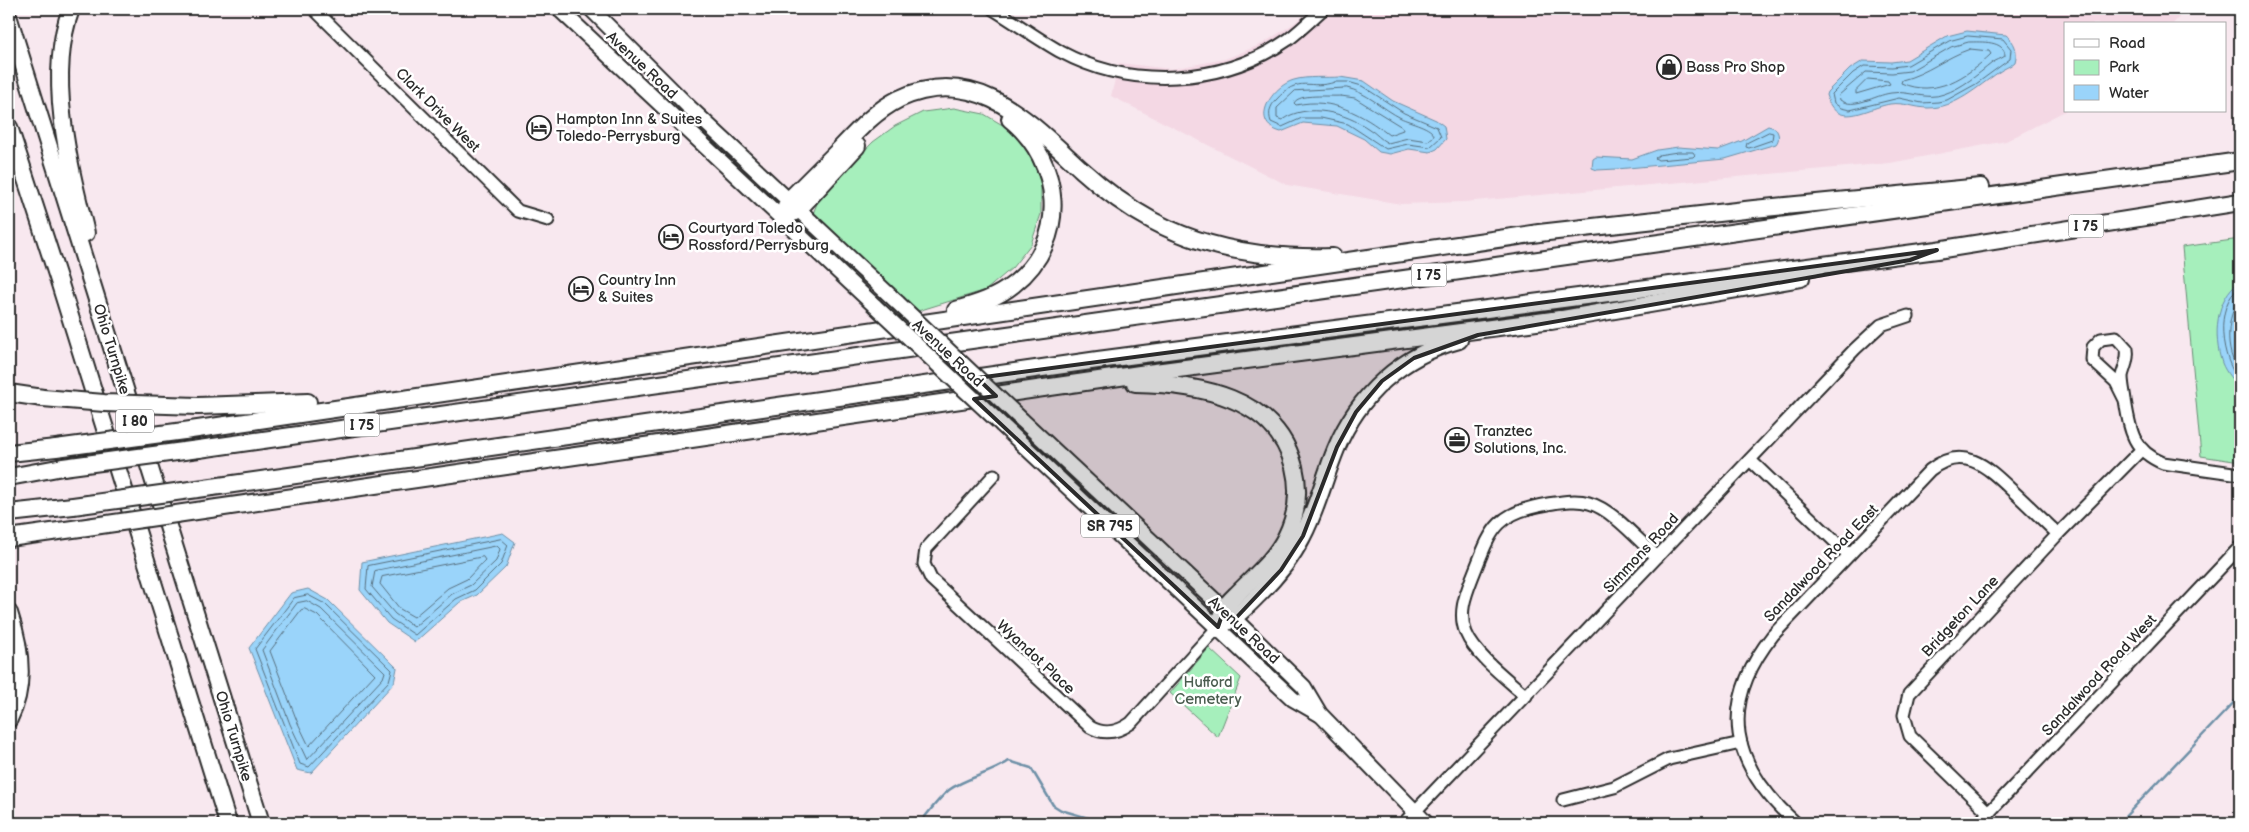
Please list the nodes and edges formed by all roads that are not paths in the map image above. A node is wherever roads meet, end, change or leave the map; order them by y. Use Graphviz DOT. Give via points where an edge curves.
graph roads {
  1 [pos="71,9"];
  2 [pos="314,9"];
  3 [pos="559,9"];
  4 [pos="591,9"];
  5 [pos="993,9"];
  6 [pos="1323,9"];
  7 [pos="9,18"];
  8 [pos="9,127"];
  9 [pos="9,153"];
  10 [pos="2240,161"];
  11 [pos="2078,184"];
  12 [pos="2240,202"];
  13 [pos="793,205"];
  14 [pos="782,218"];
  15 [pos="548,220"];
  16 [pos="1937,250"];
  17 [pos="1390,257"];
  18 [pos="1908,316"];
  19 [pos="1560,319"];
  20 [pos="73,328"];
  21 [pos="853,333"];
  22 [pos="1091,382"];
  23 [pos="9,393"];
  24 [pos="2125,400"];
  25 [pos="340,407"];
  26 [pos="134,418"];
  27 [pos="2142,449"];
  28 [pos="9,454"];
  29 [pos="1750,460"];
  30 [pos="994,474"];
  31 [pos="2240,474"];
  32 [pos="9,477"];
  33 [pos="9,513"];
  34 [pos="2058,534"];
  35 [pos="9,538"];
  36 [pos="2240,547"];
  37 [pos="1849,555"];
  38 [pos="1657,557"];
  39 [pos="9,613"];
  40 [pos="1229,614"];
  41 [pos="1218,627"];
  42 [pos="1526,696"];
  43 [pos="1320,714"];
  44 [pos="9,719"];
  45 [pos="1741,743"];
  46 [pos="1563,800"];
  47 [pos="1415,812"];
  48 [pos="1989,813"];
  49 [pos="228,823"];
  50 [pos="261,823"];
  51 [pos="1404,823"];
  52 [pos="1426,823"];
  53 [pos="1796,823"];
  54 [pos="1979,823"];
  1 -- 26 [label="highway" via="62,36 61,60 67,147"];
  2 -- 15 [label="street, Clark Drive West" via="518,210"];
  3 -- 14 [label="main road, Avenue Road / SR 795"];
  4 -- 13 [label="main road, Avenue Road / SR 795"];
  5 -- 6 [label="street" via="1061,52 1124,74 1161,78 1217,71 1243,63 1289,38"];
  7 -- 26 [label="highway, Ohio Turnpike / I 80"];
  8 -- 20 [label="highway, Ohio Turnpike / I 80"];
  9 -- 20 [label="highway"];
  10 -- 11 [label="highway, I 75"];
  11 -- 17 [label="highway" via="2029,183 1754,209 1539,233"];
  11 -- 32 [label="highway, I 75, bridge"];
  12 -- 16 [label="highway, I 75"];
  13 -- 14 [label="highway"];
  13 -- 17 [label="highway" via="867,121 888,105 913,94 954,89 993,98 1017,112 1109,193 1147,218 1179,233 1258,253"];
  13 -- 21 [label="highway" via="875,128 897,113 928,101 962,100 988,106 1020,127 1044,160 1052,186 1050,226 1041,252 1016,283 993,298 974,305"];
  13 -- 40 [label="main road, Avenue Road / SR 795, bridge"];
  14 -- 41 [label="main road, Avenue Road / SR 795, bridge"];
  16 -- 19 [label="highway" via="1910,260"];
  16 -- 33 [label="highway, I 75, bridge" via="1098,360"];
  17 -- 21 [label="highway"];
  18 -- 29 [label="street, Simmons Road" via="1881,325"];
  19 -- 22 [label="highway"];
  19 -- 40 [label="highway" via="1452,342 1414,358 1382,381 1345,429 1311,517 1293,553 1281,570"];
  20 -- 49 [label="highway, Ohio Turnpike / I 80"];
  21 -- 25 [label="highway"];
  22 -- 35 [label="highway, bridge"];
  22 -- 40 [label="highway" via="1162,383 1227,396 1263,417 1287,448 1297,487 1291,526"];
  23 -- 25 [label="highway, bridge" via="129,405 320,402"];
  24 -- 24 [label="street" via="2122,376 2128,359 2127,349 2116,338 2101,339 2093,346 2092,360 2112,378"];
  24 -- 27 [label="street" via="2131,432"];
  25 -- 28 [label="highway, bridge"];
  26 -- 50 [label="highway, Ohio Turnpike / I 80"];
  27 -- 31 [label="street" via="2163,463"];
  27 -- 34 [label="street, Bridgeton Lane"];
  29 -- 37 [label="street"];
  29 -- 38 [label="street, Simmons Road"];
  30 -- 41 [label="street, Wyandot Place" via="926,549 926,570 1090,727 1103,733 1123,729 1131,723"];
  34 -- 37 [label="street, Sandalwood Road East" via="1988,468 1969,459 1955,458 1930,470"];
  34 -- 48 [label="street, Bridgeton Lane" via="1912,688 1906,701 1905,722 1915,742"];
  36 -- 48 [label="street, Sandalwood Road West"];
  37 -- 45 [label="street, Sandalwood Road East" via="1773,635 1753,662 1740,700"];
  38 -- 42 [label="street, Simmons Road"];
  38 -- 42 [label="street" via="1606,511 1587,502 1566,501 1528,508 1510,514 1498,523 1486,542 1467,590 1462,609 1463,624 1472,644"];
  39 -- 44 [label="highway" via="19,644 20,684"];
  40 -- 41 [label="highway"];
  40 -- 43 [label="main road, Avenue Road / SR 795" via="1304,687"];
  41 -- 43 [label="main road, Avenue Road / SR 795" via="1293,698"];
  42 -- 47 [label="street, Simmons Road"];
  43 -- 47 [label="main road, Avenue Road / SR 795"];
  45 -- 46 [label="street" via="1669,759 1614,787"];
  45 -- 53 [label="street, Sandalwood Road East" via="1762,790"];
  47 -- 51 [label="street, Simmons Road"];
  47 -- 52 [label="main road, Avenue Road / SR 795"];
  48 -- 54 [label="street, Sandalwood Road West"];
}
